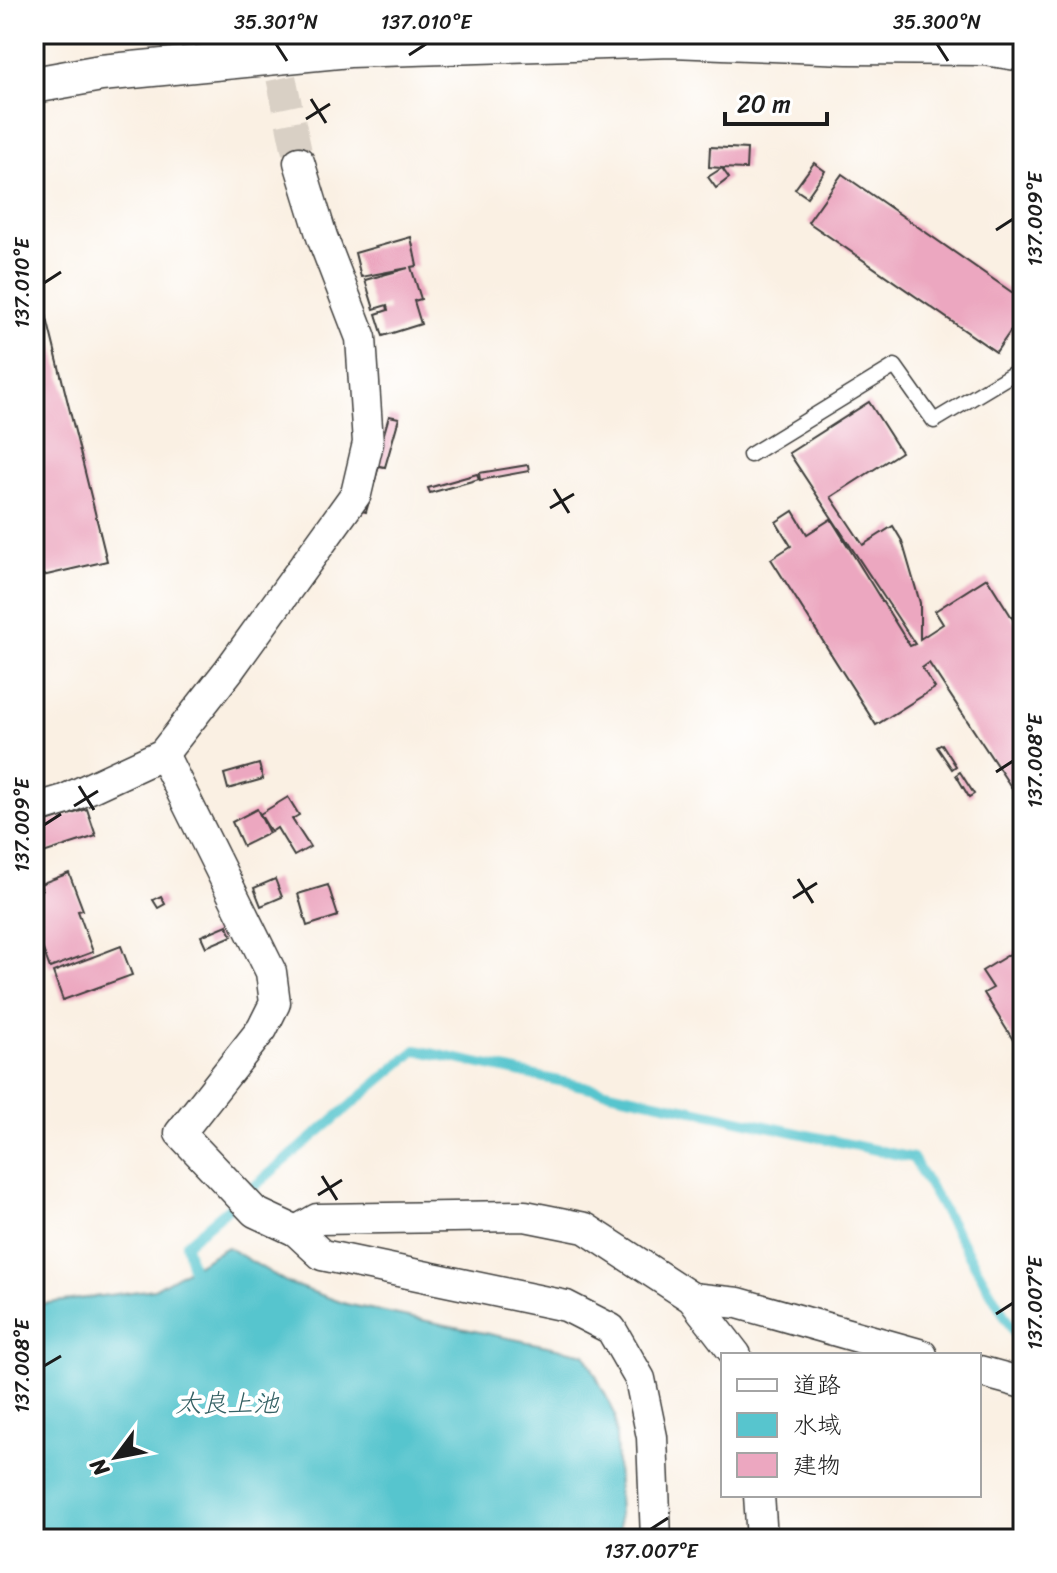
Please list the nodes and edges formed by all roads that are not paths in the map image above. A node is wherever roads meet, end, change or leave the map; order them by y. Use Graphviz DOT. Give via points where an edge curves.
graph roads {
  1 [pos="1023,53"];
  2 [pos="34,85"];
  3 [pos="299,162"];
  4 [pos="1023,373"];
  5 [pos="750,455"];
  6 [pos="163,754"];
  7 [pos="34,809"];
  8 [pos="296,1231"];
  9 [pos="692,1298"];
  10 [pos="734,1353"];
  11 [pos="915,1353"];
  12 [pos="981,1372"];
  13 [pos="1023,1383"];
  14 [pos="759,1497"];
  15 [pos="656,1539"];
  16 [pos="762,1539"];
  1 -- 2 [label="street" via="985,47 672,39 349,49 101,73"];
  3 -- 6 [label="street" via="361,338 368,443 356,494"];
  4 -- 5 [label="lane" via="1019,370 934,421 895,366"];
  6 -- 7 [label="street"];
  6 -- 8 [label="street" via="271,972 275,1003 262,1029 180,1133 255,1212"];
  8 -- 9 [label="street" via="317,1219 525,1216 585,1228"];
  8 -- 15 [label="street" via="322,1255 566,1306 611,1329 640,1379 652,1437"];
  9 -- 10 [label="street"];
  9 -- 11 [label="street" via="738,1303"];
  12 -- 13 [label="street"];
  14 -- 16 [label="street"];
}
